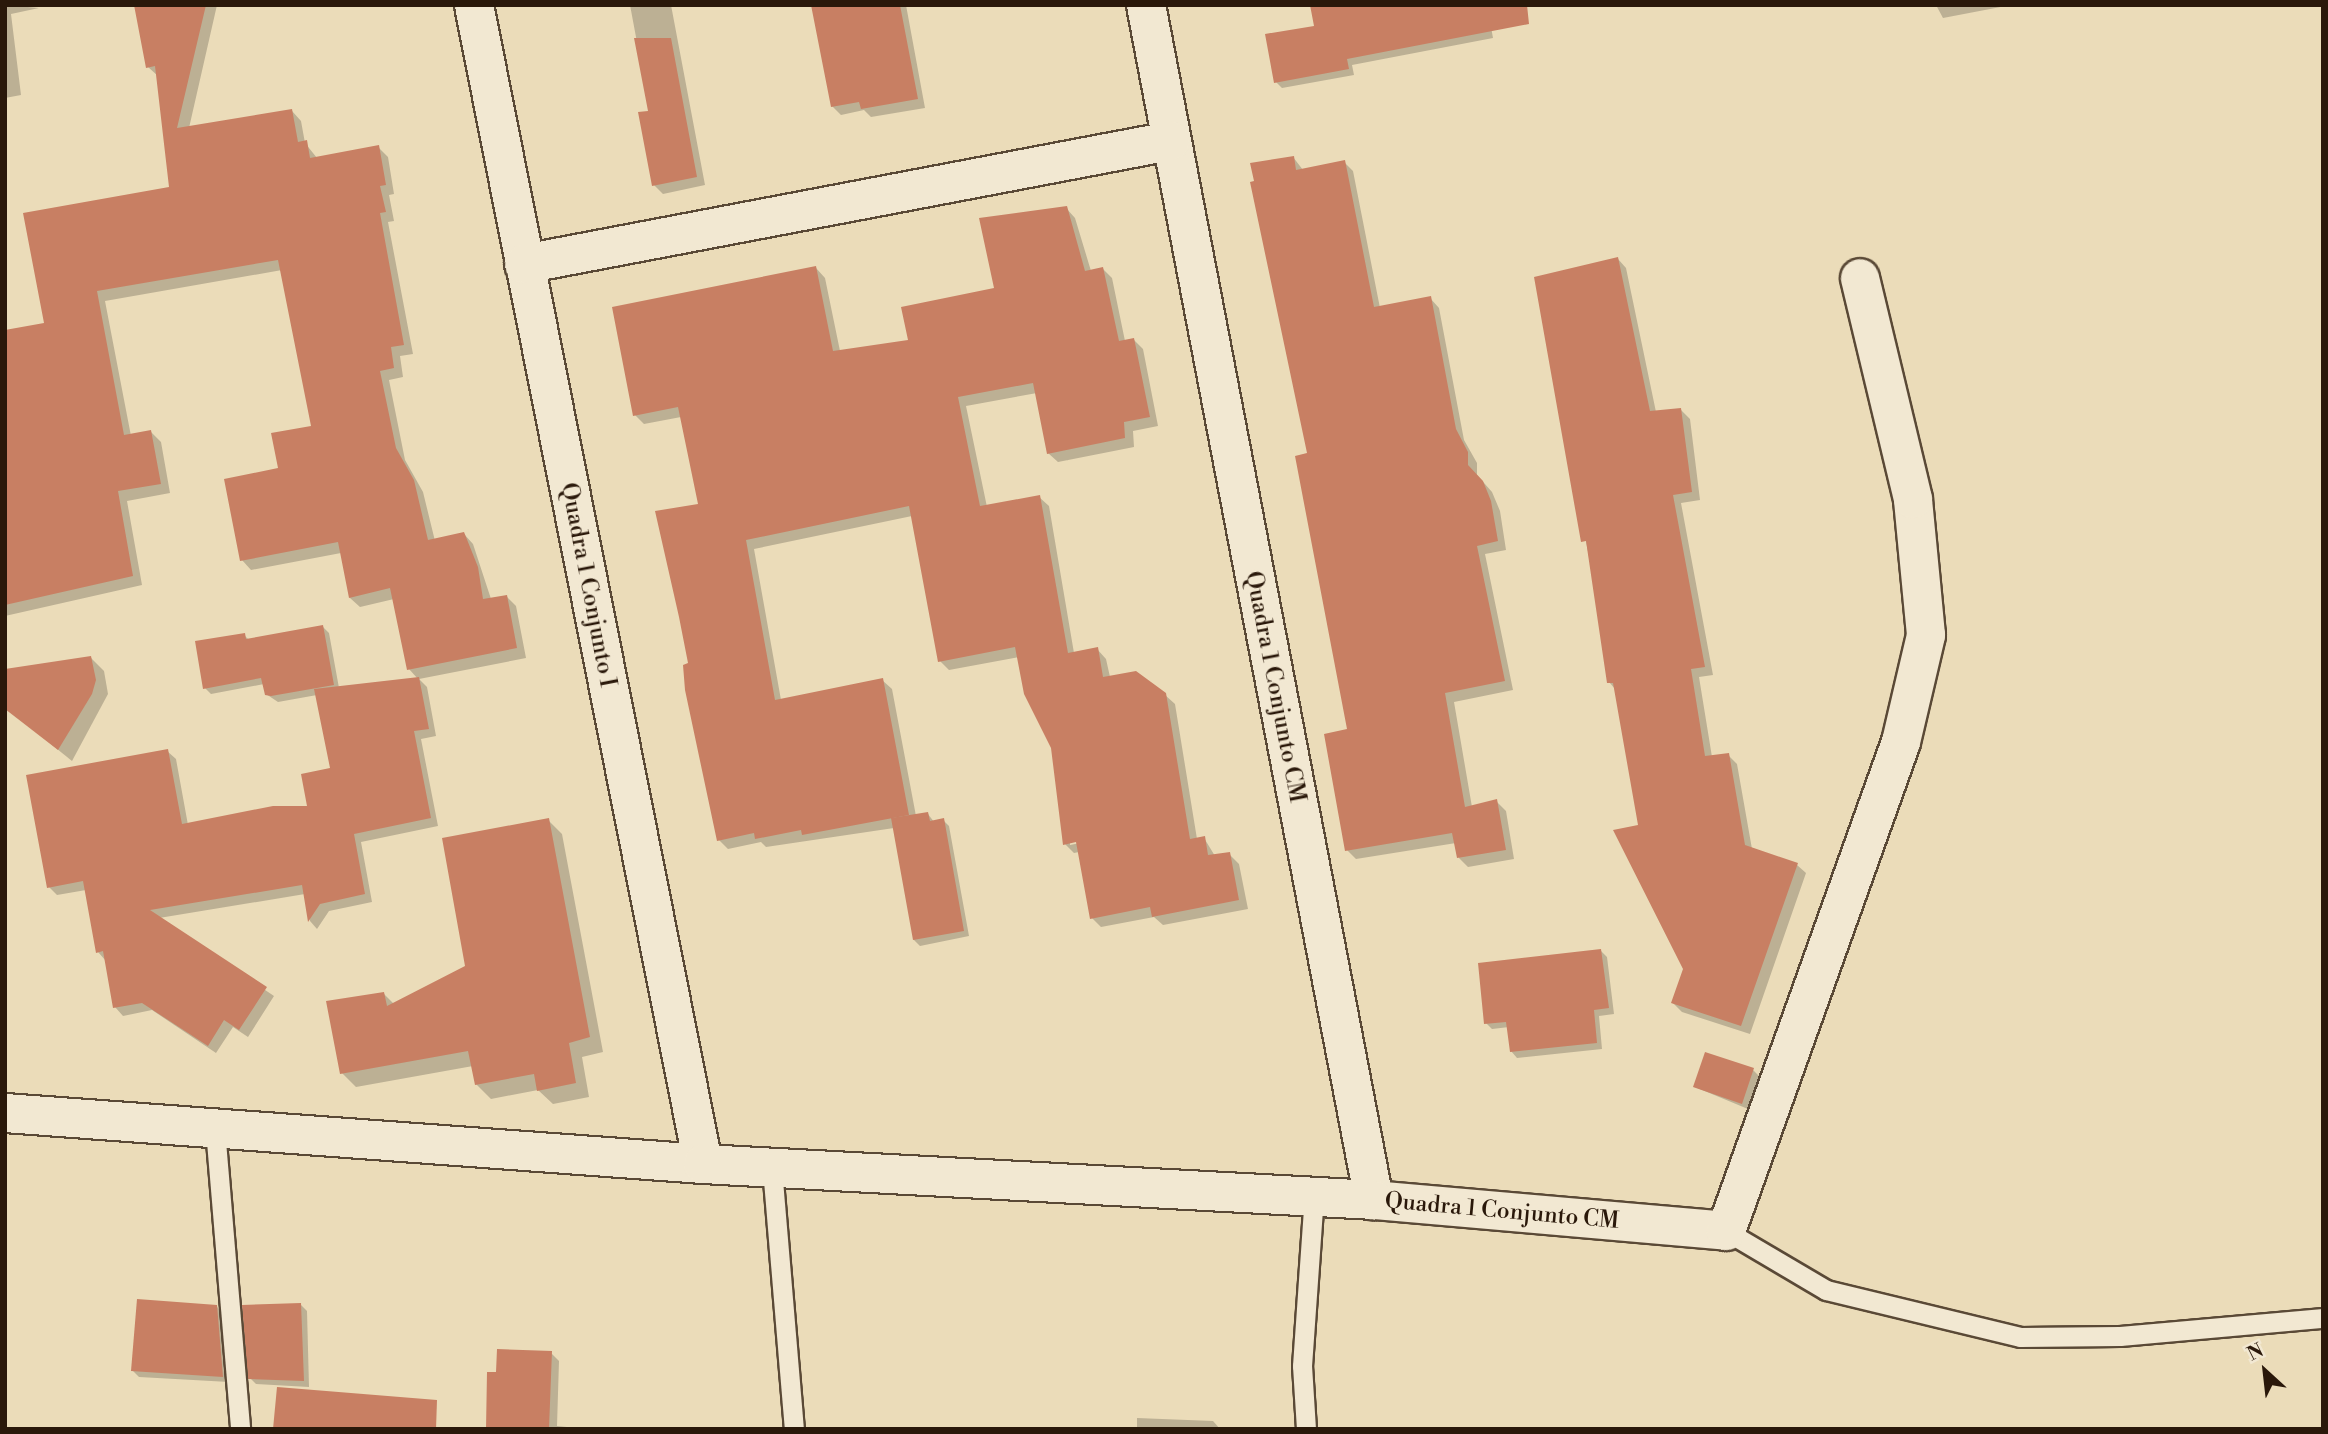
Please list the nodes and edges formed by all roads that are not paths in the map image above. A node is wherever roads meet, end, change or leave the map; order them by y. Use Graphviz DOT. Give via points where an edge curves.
graph roads {
  1 [pos="474,5"];
  2 [pos="1146,5"];
  3 [pos="1170,141"];
  4 [pos="524,264"];
  5 [pos="1860,278"];
  6 [pos="5,1113"];
  7 [pos="215,1129"];
  8 [pos="703,1164"];
  9 [pos="772,1168"];
  10 [pos="1314,1195"];
  11 [pos="1374,1200"];
  12 [pos="1726,1231"];
  13 [pos="2323,1318"];
  14 [pos="240,1429"];
  15 [pos="794,1429"];
  16 [pos="1307,1429"];
  1 -- 4 [label="street, Quadra 1 Conjunto I"];
  2 -- 3 [label="street, Quadra 1 Conjunto CM"];
  3 -- 4 [label="street"];
  3 -- 11 [label="street, Quadra 1 Conjunto CM"];
  4 -- 8 [label="street, Quadra 1 Conjunto I"];
  5 -- 12 [label="street" via="1913,499 1926,635 1900,742"];
  6 -- 7 [label="street"];
  7 -- 8 [label="street"];
  7 -- 14 [label="lane"];
  8 -- 9 [label="street"];
  9 -- 10 [label="street"];
  9 -- 15 [label="lane"];
  10 -- 11 [label="street"];
  10 -- 16 [label="lane" via="1302,1366"];
  11 -- 12 [label="street, Quadra 1 Conjunto CM"];
  12 -- 13 [label="lane" via="1826,1290 2020,1337 2120,1336"];
}
